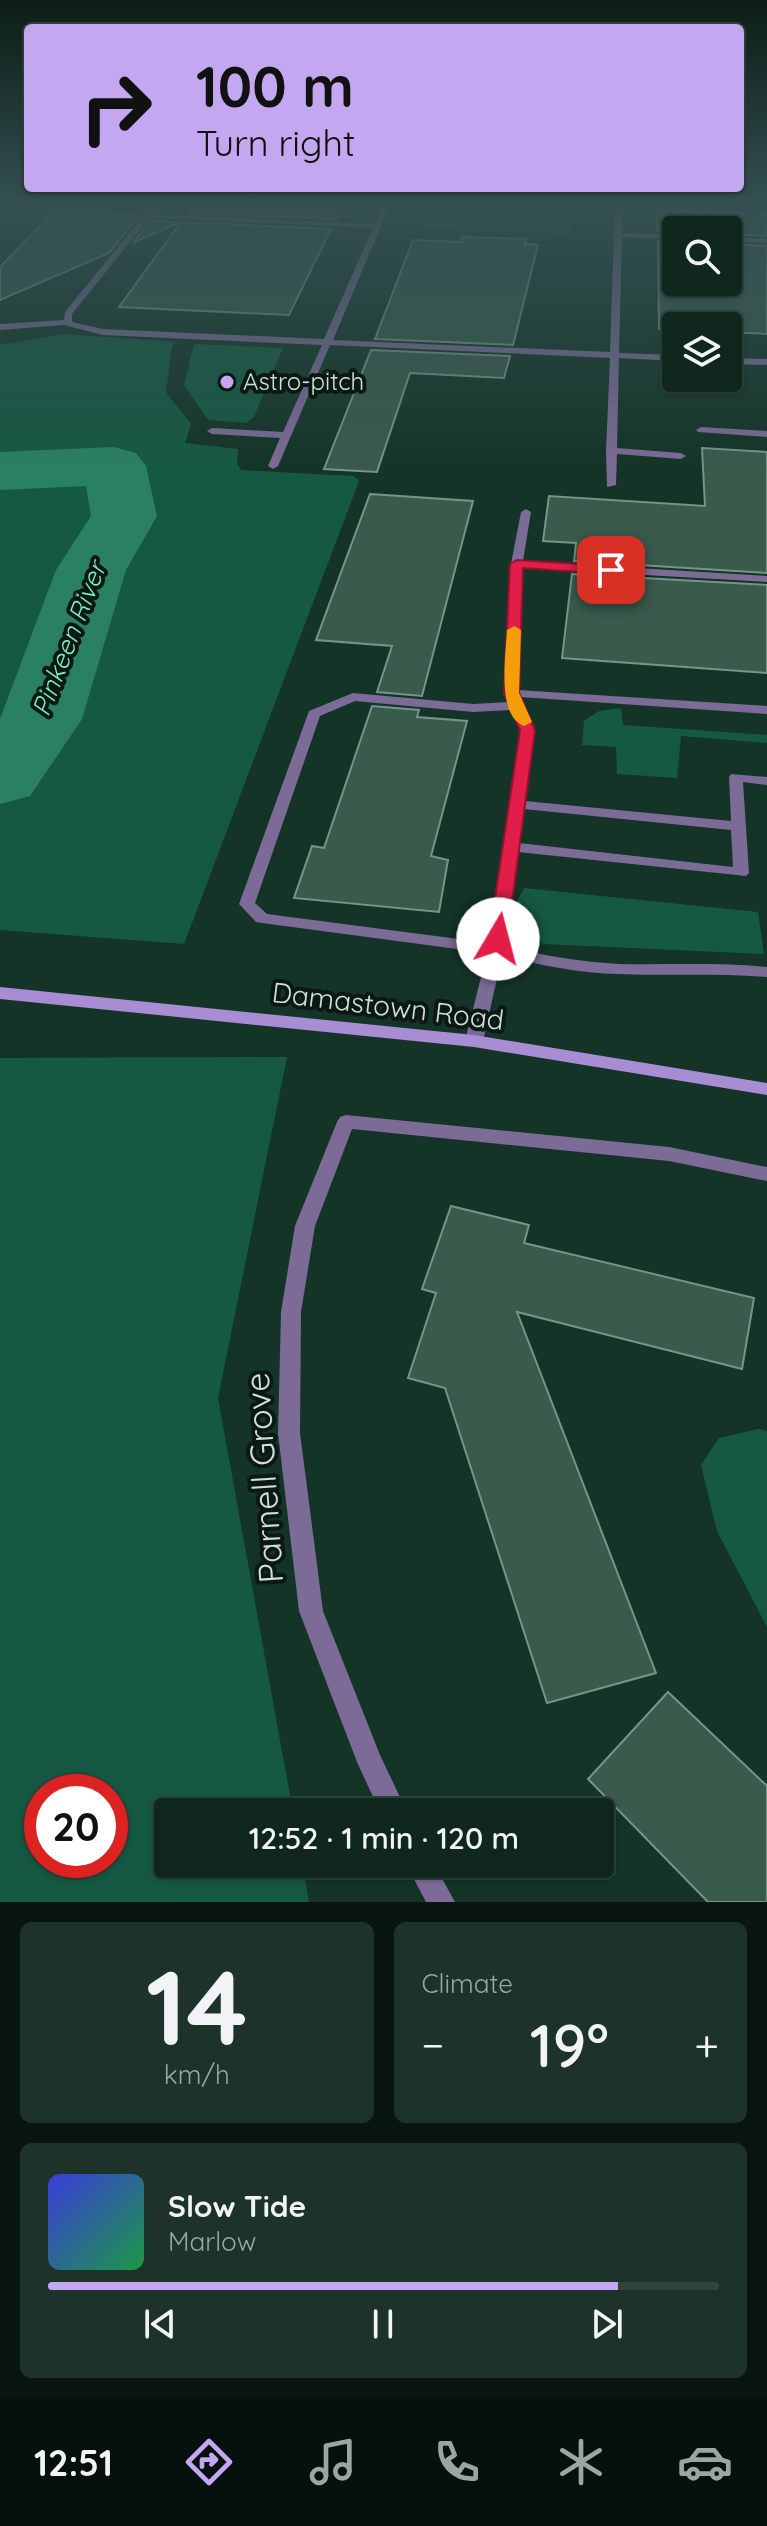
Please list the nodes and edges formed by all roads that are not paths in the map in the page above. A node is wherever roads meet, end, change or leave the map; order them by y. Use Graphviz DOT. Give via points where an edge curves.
graph roads {
  1 [pos="85,294"];
  2 [pos="350,294"];
  3 [pos="616,294"];
  4 [pos="68,322"];
  5 [pos="0,327"];
  6 [pos="329,342"];
  7 [pos="613,355"];
  8 [pos="662,357"];
  9 [pos="742,361"];
  10 [pos="767,362"];
  11 [pos="701,430"];
  12 [pos="212,431"];
  13 [pos="767,434"];
  14 [pos="287,435"];
  15 [pos="611,451"];
  16 [pos="681,456"];
  17 [pos="273,466"];
  18 [pos="611,485"];
  19 [pos="526,512"];
  20 [pos="517,564"];
  21 [pos="767,579"];
  22 [pos="514,699"];
  23 [pos="767,710"];
  24 [pos="767,781"];
  25 [pos="517,804"];
  26 [pos="738,826"];
  27 [pos="511,847"];
  28 [pos="495,949"];
  29 [pos="767,972"];
  30 [pos="0,993"];
  31 [pos="474,1041"];
  32 [pos="767,1089"];
  33 [pos="767,1174"];
  34 [pos="387,1798"];
  35 [pos="427,1878"];
  36 [pos="441,1902"];
  1 -- 4 [label="street" via="68,314"];
  2 -- 6 [label="street"];
  3 -- 7 [label="street"];
  4 -- 5 [label="street"];
  4 -- 6 [label="street" via="103,332"];
  6 -- 7 [label="street"];
  6 -- 14 [label="street"];
  7 -- 8 [label="street"];
  7 -- 15 [label="street"];
  9 -- 10 [label="street"];
  11 -- 13 [label="street"];
  12 -- 14 [label="street"];
  14 -- 17 [label="street"];
  15 -- 16 [label="street"];
  15 -- 18 [label="street"];
  19 -- 20 [label="street"];
  20 -- 21 [label="street"];
  20 -- 22 [label="street"];
  22 -- 23 [label="street"];
  22 -- 25 [label="street" via="528,730"];
  22 -- 28 [label="street" via="473,708 353,697 314,714 247,904 262,918"];
  24 -- 26 [label="street" via="736,777"];
  25 -- 26 [label="street"];
  25 -- 27 [label="street"];
  26 -- 27 [label="street" via="741,873"];
  27 -- 28 [label="street"];
  28 -- 29 [label="street" via="556,963 618,969"];
  28 -- 31 [label="street"];
  30 -- 31 [label="street, Damastown Road"];
  31 -- 32 [label="street, Damastown Road"];
  33 -- 34 [label="street, Parnell Grove" via="669,1154 346,1122 305,1226 291,1312 289,1433 311,1611"];
  35 -- 36 [label="street"];
}
